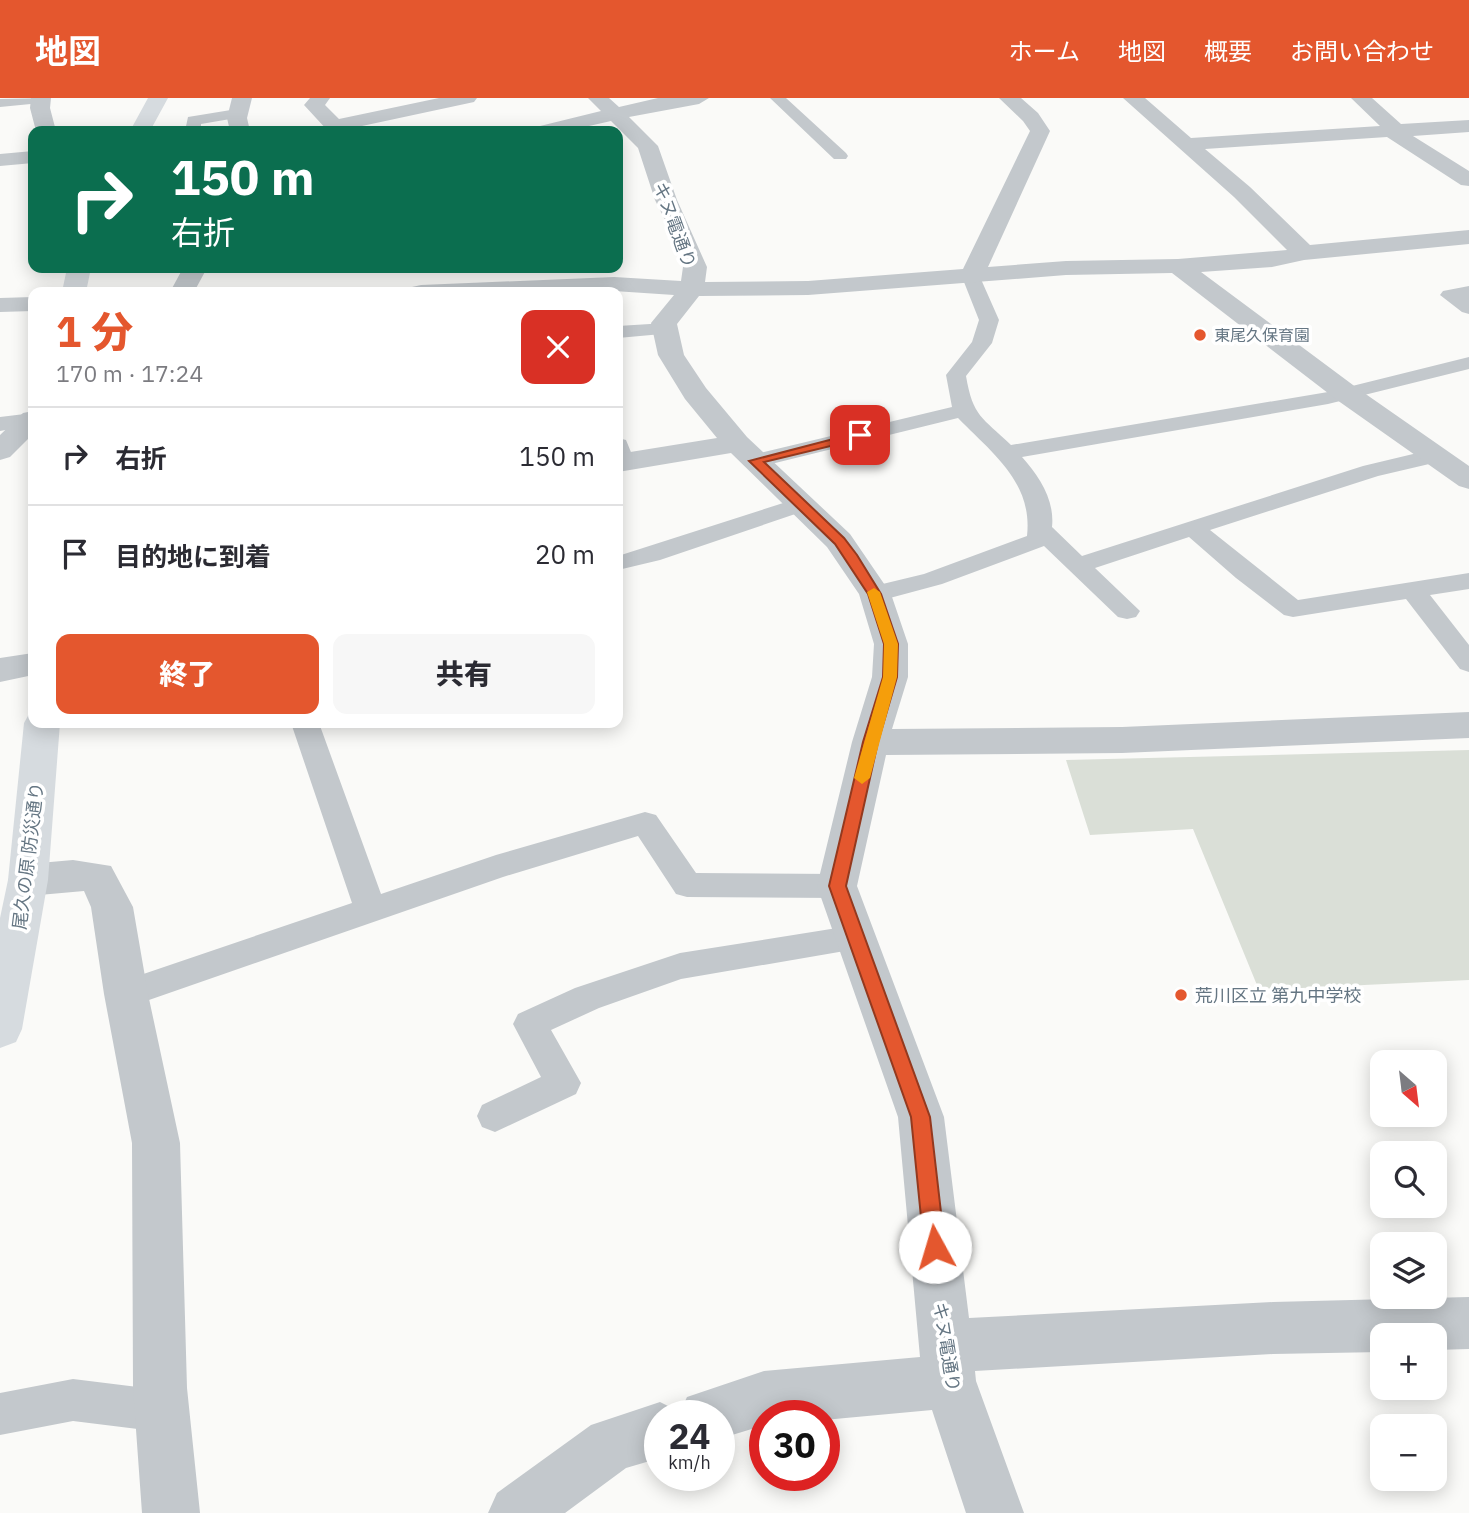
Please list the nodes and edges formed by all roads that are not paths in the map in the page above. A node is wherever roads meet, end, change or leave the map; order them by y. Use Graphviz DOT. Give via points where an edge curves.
graph roads {
  1 [pos="41,98"];
  2 [pos="158,98"];
  3 [pos="320,98"];
  4 [pos="467,98"];
  5 [pos="598,98"];
  6 [pos="699,98"];
  7 [pos="777,98"];
  8 [pos="1009,98"];
  9 [pos="1133,98"];
  10 [pos="1361,98"];
  11 [pos="0,103"];
  12 [pos="240,114"];
  13 [pos="616,114"];
  14 [pos="1469,125"];
  15 [pos="45,126"];
  16 [pos="143,126"];
  17 [pos="193,126"];
  18 [pos="333,126"];
  19 [pos="349,126"];
  20 [pos="564,126"];
  21 [pos="1395,132"];
  22 [pos="1189,144"];
  23 [pos="840,156"];
  24 [pos="28,157"];
  25 [pos="0,160"];
  26 [pos="1469,180"];
  27 [pos="1469,237"];
  28 [pos="1304,253"];
  29 [pos="1178,266"];
  30 [pos="971,276"];
  31 [pos="567,277"];
  32 [pos="450,279"];
  33 [pos="432,287"];
  34 [pos="692,289"];
  35 [pos="1469,292"];
  36 [pos="28,304"];
  37 [pos="0,305"];
  38 [pos="1469,308"];
  39 [pos="666,329"];
  40 [pos="623,332"];
  41 [pos="1469,363"];
  42 [pos="1347,394"];
  43 [pos="964,410"];
  44 [pos="28,420"];
  45 [pos="0,424"];
  46 [pos="28,424"];
  47 [pos="0,451"];
  48 [pos="746,452"];
  49 [pos="1004,453"];
  50 [pos="1434,456"];
  51 [pos="623,457"];
  52 [pos="1469,480"];
  53 [pos="799,505"];
  54 [pos="1194,528"];
  55 [pos="1041,530"];
  56 [pos="623,562"];
  57 [pos="1078,565"];
  58 [pos="1469,581"];
  59 [pos="1413,591"];
  60 [pos="875,594"];
  61 [pos="1127,611"];
  62 [pos="1469,663"];
  63 [pos="28,665"];
  64 [pos="0,670"];
  65 [pos="1469,725"];
  66 [pos="42,728"];
  67 [pos="307,728"];
  68 [pos="870,742"];
  69 [pos="28,880"];
  70 [pos="837,886"];
  71 [pos="371,911"];
  72 [pos="856,938"];
  73 [pos="126,994"];
  74 [pos="0,1030"];
  75 [pos="495,1116"];
  76 [pos="1469,1323"];
  77 [pos="946,1364"];
  78 [pos="735,1407"];
  79 [pos="162,1411"];
  80 [pos="0,1414"];
  81 [pos="644,1435"];
  82 [pos="171,1513"];
  83 [pos="517,1513"];
  84 [pos="995,1513"];
  1 -- 11 [label="lane"];
  1 -- 15 [label="street"];
  2 -- 16 [label="street"];
  3 -- 18 [label="street" via="314,105"];
  4 -- 19 [label="street"];
  5 -- 13 [label="street, キヌ電通り"];
  6 -- 13 [label="street"];
  7 -- 23 [label="lane"];
  8 -- 30 [label="street" via="1040,131"];
  9 -- 22 [label="street"];
  10 -- 21 [label="street"];
  12 -- 17 [label="lane" via="193,120"];
  13 -- 20 [label="street"];
  13 -- 34 [label="street, キヌ電通り" via="648,146 695,267"];
  14 -- 21 [label="street"];
  21 -- 22 [label="street"];
  21 -- 26 [label="street"];
  22 -- 28 [label="street"];
  24 -- 25 [label="street"];
  27 -- 28 [label="street"];
  28 -- 29 [label="street" via="1272,260"];
  29 -- 30 [label="street"];
  29 -- 42 [label="street"];
  30 -- 34 [label="street" via="808,288"];
  30 -- 43 [label="lane" via="989,320 982,343 956,374"];
  31 -- 32 [label="street"];
  31 -- 34 [label="street"];
  32 -- 33 [label="street"];
  34 -- 39 [label="street, キヌ電通り" via="664,323"];
  35 -- 38 [label="lane" via="1450,295"];
  36 -- 37 [label="street"];
  39 -- 40 [label="lane"];
  39 -- 48 [label="street" via="671,355 695,393"];
  41 -- 42 [label="lane"];
  42 -- 49 [label="lane"];
  42 -- 50 [label="street"];
  43 -- 48 [label="lane"];
  43 -- 49 [label="lane"];
  44 -- 45 [label="lane"];
  46 -- 47 [label="street"];
  48 -- 51 [label="street"];
  48 -- 53 [label="street"];
  49 -- 55 [label="lane" via="1032,483 1043,521"];
  50 -- 52 [label="street"];
  50 -- 54 [label="lane" via="1371,471"];
  53 -- 56 [label="lane"];
  53 -- 60 [label="street" via="839,541"];
  54 -- 57 [label="lane"];
  54 -- 59 [label="lane" via="1293,609"];
  55 -- 57 [label="lane"];
  55 -- 60 [label="lane" via="1039,540 933,579"];
  57 -- 61 [label="lane"];
  58 -- 59 [label="lane"];
  59 -- 62 [label="lane"];
  60 -- 68 [label="street" via="891,644 890,677"];
  63 -- 64 [label="street"];
  65 -- 68 [label="street" via="1122,740"];
  66 -- 69 [label="street, 尾久の原 防災通り"];
  67 -- 71 [label="lane"];
  68 -- 70 [label="street"];
  69 -- 73 [label="street" via="97,877 113,907"];
  69 -- 74 [label="street, 尾久の原 防災通り"];
  70 -- 71 [label="lane" via="687,885 645,823 496,867"];
  70 -- 72 [label="street, キヌ電通り"];
  71 -- 73 [label="lane"];
  72 -- 75 [label="lane" via="680,966 587,998 530,1024 563,1083"];
  72 -- 77 [label="street, キヌ電通り" via="921,1117"];
  73 -- 79 [label="street" via="156,1143"];
  76 -- 77 [label="street" via="1273,1328"];
  77 -- 78 [label="street"];
  77 -- 84 [label="street, キヌ電通り"];
  79 -- 80 [label="lane" via="74,1400"];
  79 -- 82 [label="street"];
  81 -- 83 [label="street" via="611,1446"];
}
